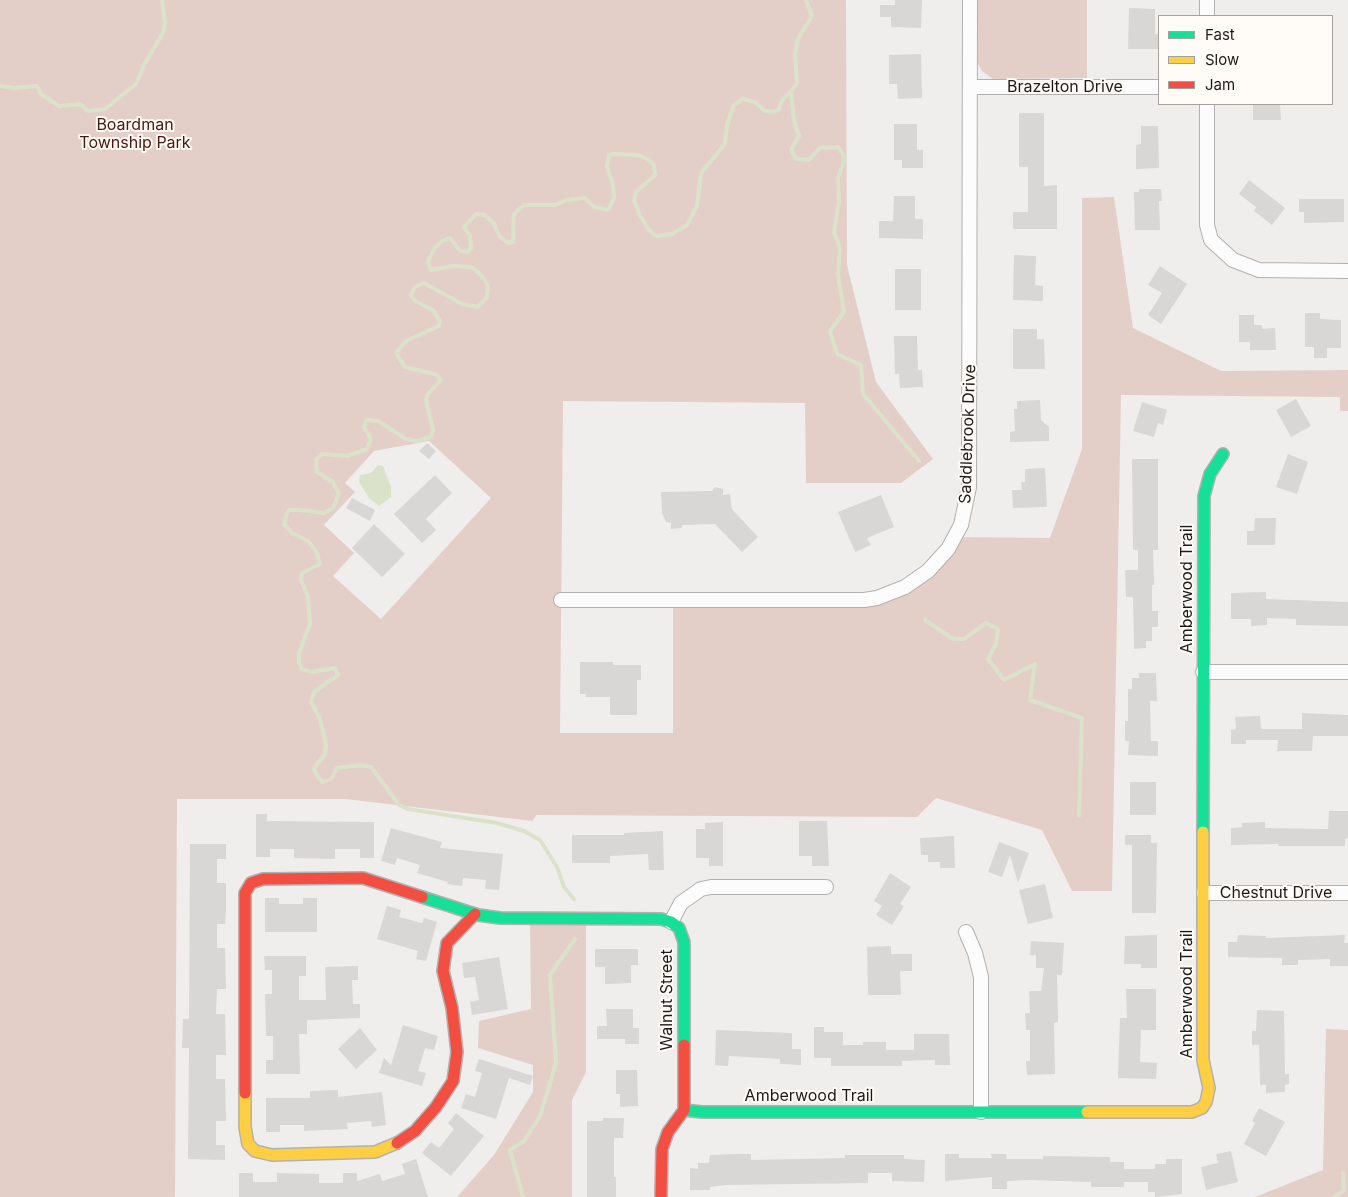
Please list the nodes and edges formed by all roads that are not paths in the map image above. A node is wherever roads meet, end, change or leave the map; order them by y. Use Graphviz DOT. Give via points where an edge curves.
graph roads {
  1 [pos="970,0"];
  2 [pos="1207,0"];
  3 [pos="1207,15"];
  4 [pos="971,87"];
  5 [pos="1158,88"];
  6 [pos="1206,105"];
  7 [pos="1348,270"];
  8 [pos="1223,454"];
  9 [pos="561,600"];
  10 [pos="1203,672"];
  11 [pos="1348,672"];
  12 [pos="826,887"];
  13 [pos="1204,893"];
  14 [pos="1348,893"];
  15 [pos="475,914"];
  16 [pos="671,922"];
  17 [pos="966,932"];
  18 [pos="684,1110"];
  19 [pos="980,1112"];
  20 [pos="661,1197"];
  1 -- 4 [label="street, Saddlebrook Drive"];
  2 -- 3 [label="street"];
  4 -- 5 [label="street, Brazelton Drive"];
  4 -- 9 [label="street, Saddlebrook Drive" via="969,488 961,525 940,559 905,587 864,600"];
  6 -- 7 [label="street" via="1207,225 1211,240 1233,260 1259,270"];
  8 -- 10 [label="street, Amberwood Trail" via="1210,474 1204,496"];
  10 -- 11 [label="street"];
  10 -- 13 [label="street, Amberwood Trail"];
  12 -- 16 [label="street" via="701,889 681,903"];
  13 -- 14 [label="street, Chestnut Drive"];
  13 -- 19 [label="street, Amberwood Trail" via="1202,1060 1209,1096 1202,1108 1192,1112"];
  15 -- 15 [label="street" via="447,943 443,971 452,1008 457,1052 453,1081 436,1108 415,1131 395,1145 376,1152 272,1155 255,1150 248,1144 244,1127 245,893 251,883 263,879 362,878"];
  15 -- 16 [label="street" via="522,918 660,919"];
  16 -- 18 [label="street, Walnut Street" via="679,928 684,942"];
  17 -- 19 [label="street" via="981,977"];
  18 -- 19 [label="street, Amberwood Trail"];
  18 -- 20 [label="street" via="668,1132 662,1149"];
}
